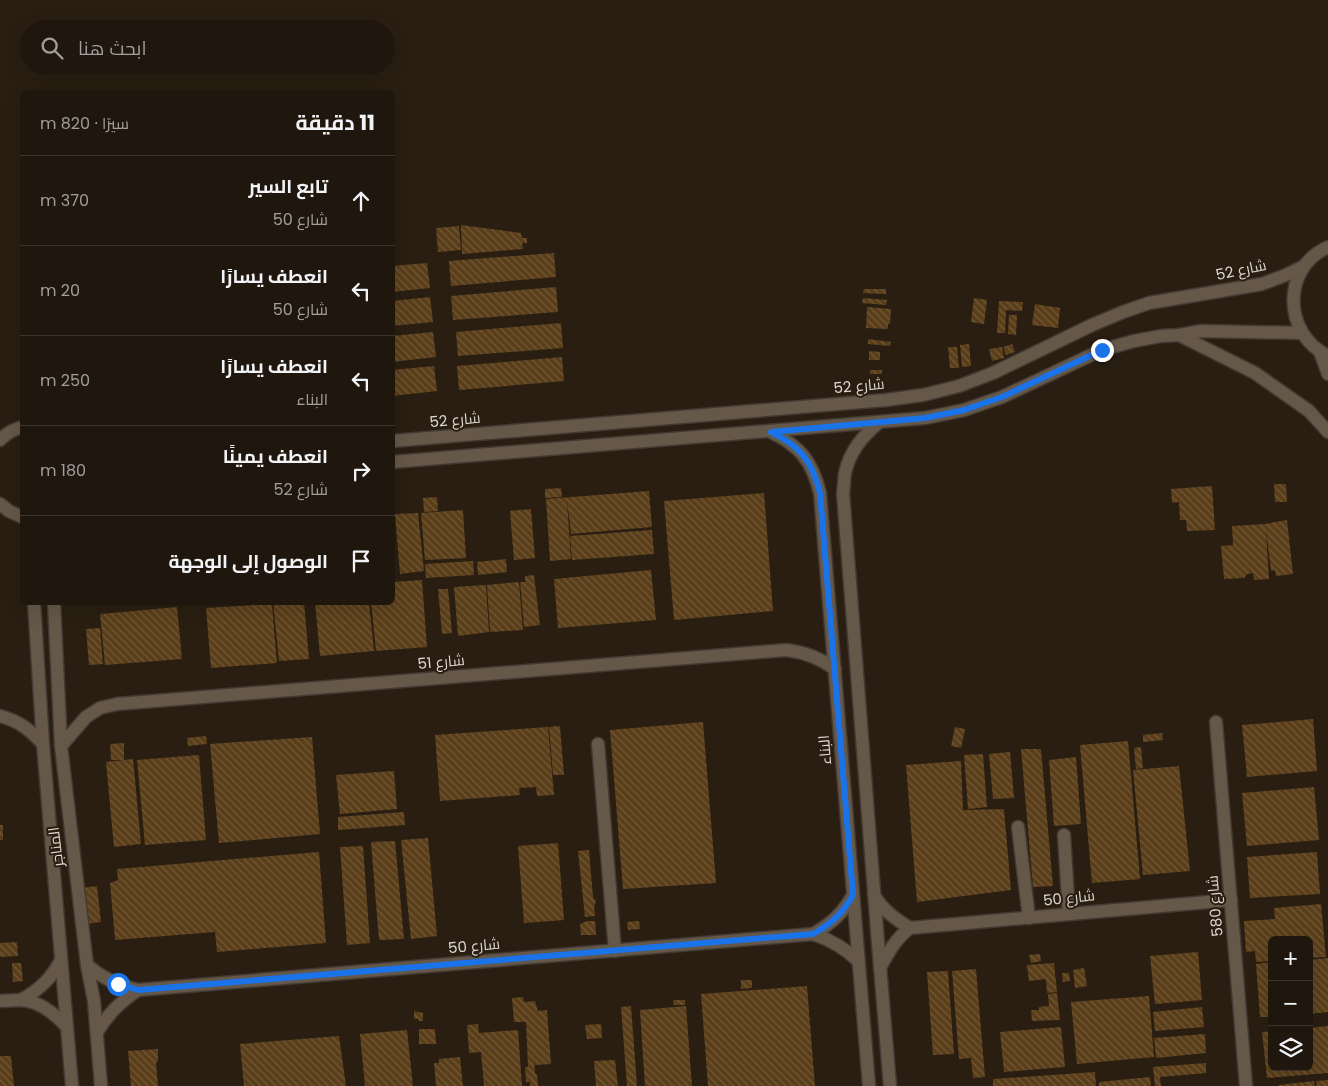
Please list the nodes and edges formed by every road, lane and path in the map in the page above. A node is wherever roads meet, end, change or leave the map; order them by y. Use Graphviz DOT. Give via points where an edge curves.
graph roads {
  1 [pos="1328,247"];
  2 [pos="1304,266"];
  3 [pos="1302,333"];
  4 [pos="1180,335"];
  5 [pos="1324,354"];
  6 [pos="1328,374"];
  7 [pos="878,423"];
  8 [pos="20,427"];
  9 [pos="771,432"];
  10 [pos="1328,432"];
  11 [pos="0,440"];
  12 [pos="395,441"];
  13 [pos="395,462"];
  14 [pos="0,504"];
  15 [pos="20,516"];
  16 [pos="34,605"];
  17 [pos="54,605"];
  18 [pos="835,669"];
  19 [pos="0,716"];
  20 [pos="1216,722"];
  21 [pos="43,744"];
  22 [pos="598,744"];
  23 [pos="61,746"];
  24 [pos="1018,826"];
  25 [pos="1064,835"];
  26 [pos="853,895"];
  27 [pos="874,895"];
  28 [pos="1231,900"];
  29 [pos="1069,914"];
  30 [pos="1030,918"];
  31 [pos="910,928"];
  32 [pos="813,934"];
  33 [pos="615,951"];
  34 [pos="62,960"];
  35 [pos="858,961"];
  36 [pos="86,965"];
  37 [pos="880,968"];
  38 [pos="138,990"];
  39 [pos="21,1000"];
  40 [pos="0,1002"];
  41 [pos="67,1027"];
  42 [pos="97,1032"];
  43 [pos="72,1086"];
  44 [pos="101,1086"];
  45 [pos="868,1086"];
  46 [pos="890,1086"];
  47 [pos="1246,1086"];
  1 -- 2 [label="street"];
  2 -- 3 [label="street" via="1294,292 1293,306"];
  2 -- 12 [label="street, شارع 52" via="1262,284 1149,303 1092,325 993,374 923,395"];
  3 -- 4 [label="street" via="1202,331"];
  3 -- 5 [label="street"];
  4 -- 7 [label="street" via="1152,337 1102,350 1002,397 964,410"];
  4 -- 10 [label="street" via="1255,372 1309,411"];
  5 -- 6 [label="street"];
  7 -- 9 [label="street"];
  7 -- 27 [label="street" via="852,454 845,473 843,493"];
  8 -- 11 [label="street"];
  9 -- 13 [label="street"];
  9 -- 18 [label="street, البناء" via="798,450 816,477"];
  14 -- 15 [label="street"];
  16 -- 21 [label="street, المناجر"];
  17 -- 23 [label="street, المناجر"];
  18 -- 23 [label="street, شارع 51" via="812,655 786,650 117,704 100,708 86,718"];
  18 -- 26 [label="street, البناء"];
  19 -- 21 [label="street" via="30,730"];
  20 -- 28 [label="street, شارع 580"];
  21 -- 34 [label="street, المناجر"];
  22 -- 33 [label="street"];
  23 -- 36 [label="street, المناجر"];
  24 -- 30 [label="street"];
  25 -- 29 [label="street"];
  26 -- 32 [label="street, شارع 50" via="837,918"];
  26 -- 35 [label="street, البناء"];
  27 -- 31 [label="street" via="886,911"];
  27 -- 37 [label="street"];
  28 -- 29 [label="street, شارع 50"];
  28 -- 47 [label="street, شارع 580"];
  29 -- 30 [label="street, شارع 50"];
  30 -- 31 [label="street, شارع 50"];
  31 -- 37 [label="street" via="893,946"];
  32 -- 33 [label="street, شارع 50"];
  32 -- 35 [label="street, شارع 50" via="838,944"];
  33 -- 38 [label="street, شارع 50"];
  34 -- 39 [label="street" via="45,984"];
  34 -- 41 [label="street, المناجر"];
  35 -- 45 [label="street, البناء"];
  36 -- 38 [label="street, شارع 50" via="110,981"];
  36 -- 42 [label="street, المناجر"];
  37 -- 46 [label="street"];
  38 -- 42 [label="street" via="118,1004"];
  39 -- 40 [label="street"];
  39 -- 41 [label="street" via="46,1009"];
  41 -- 43 [label="street, المناجر"];
  42 -- 44 [label="street, المناجر"];
}
